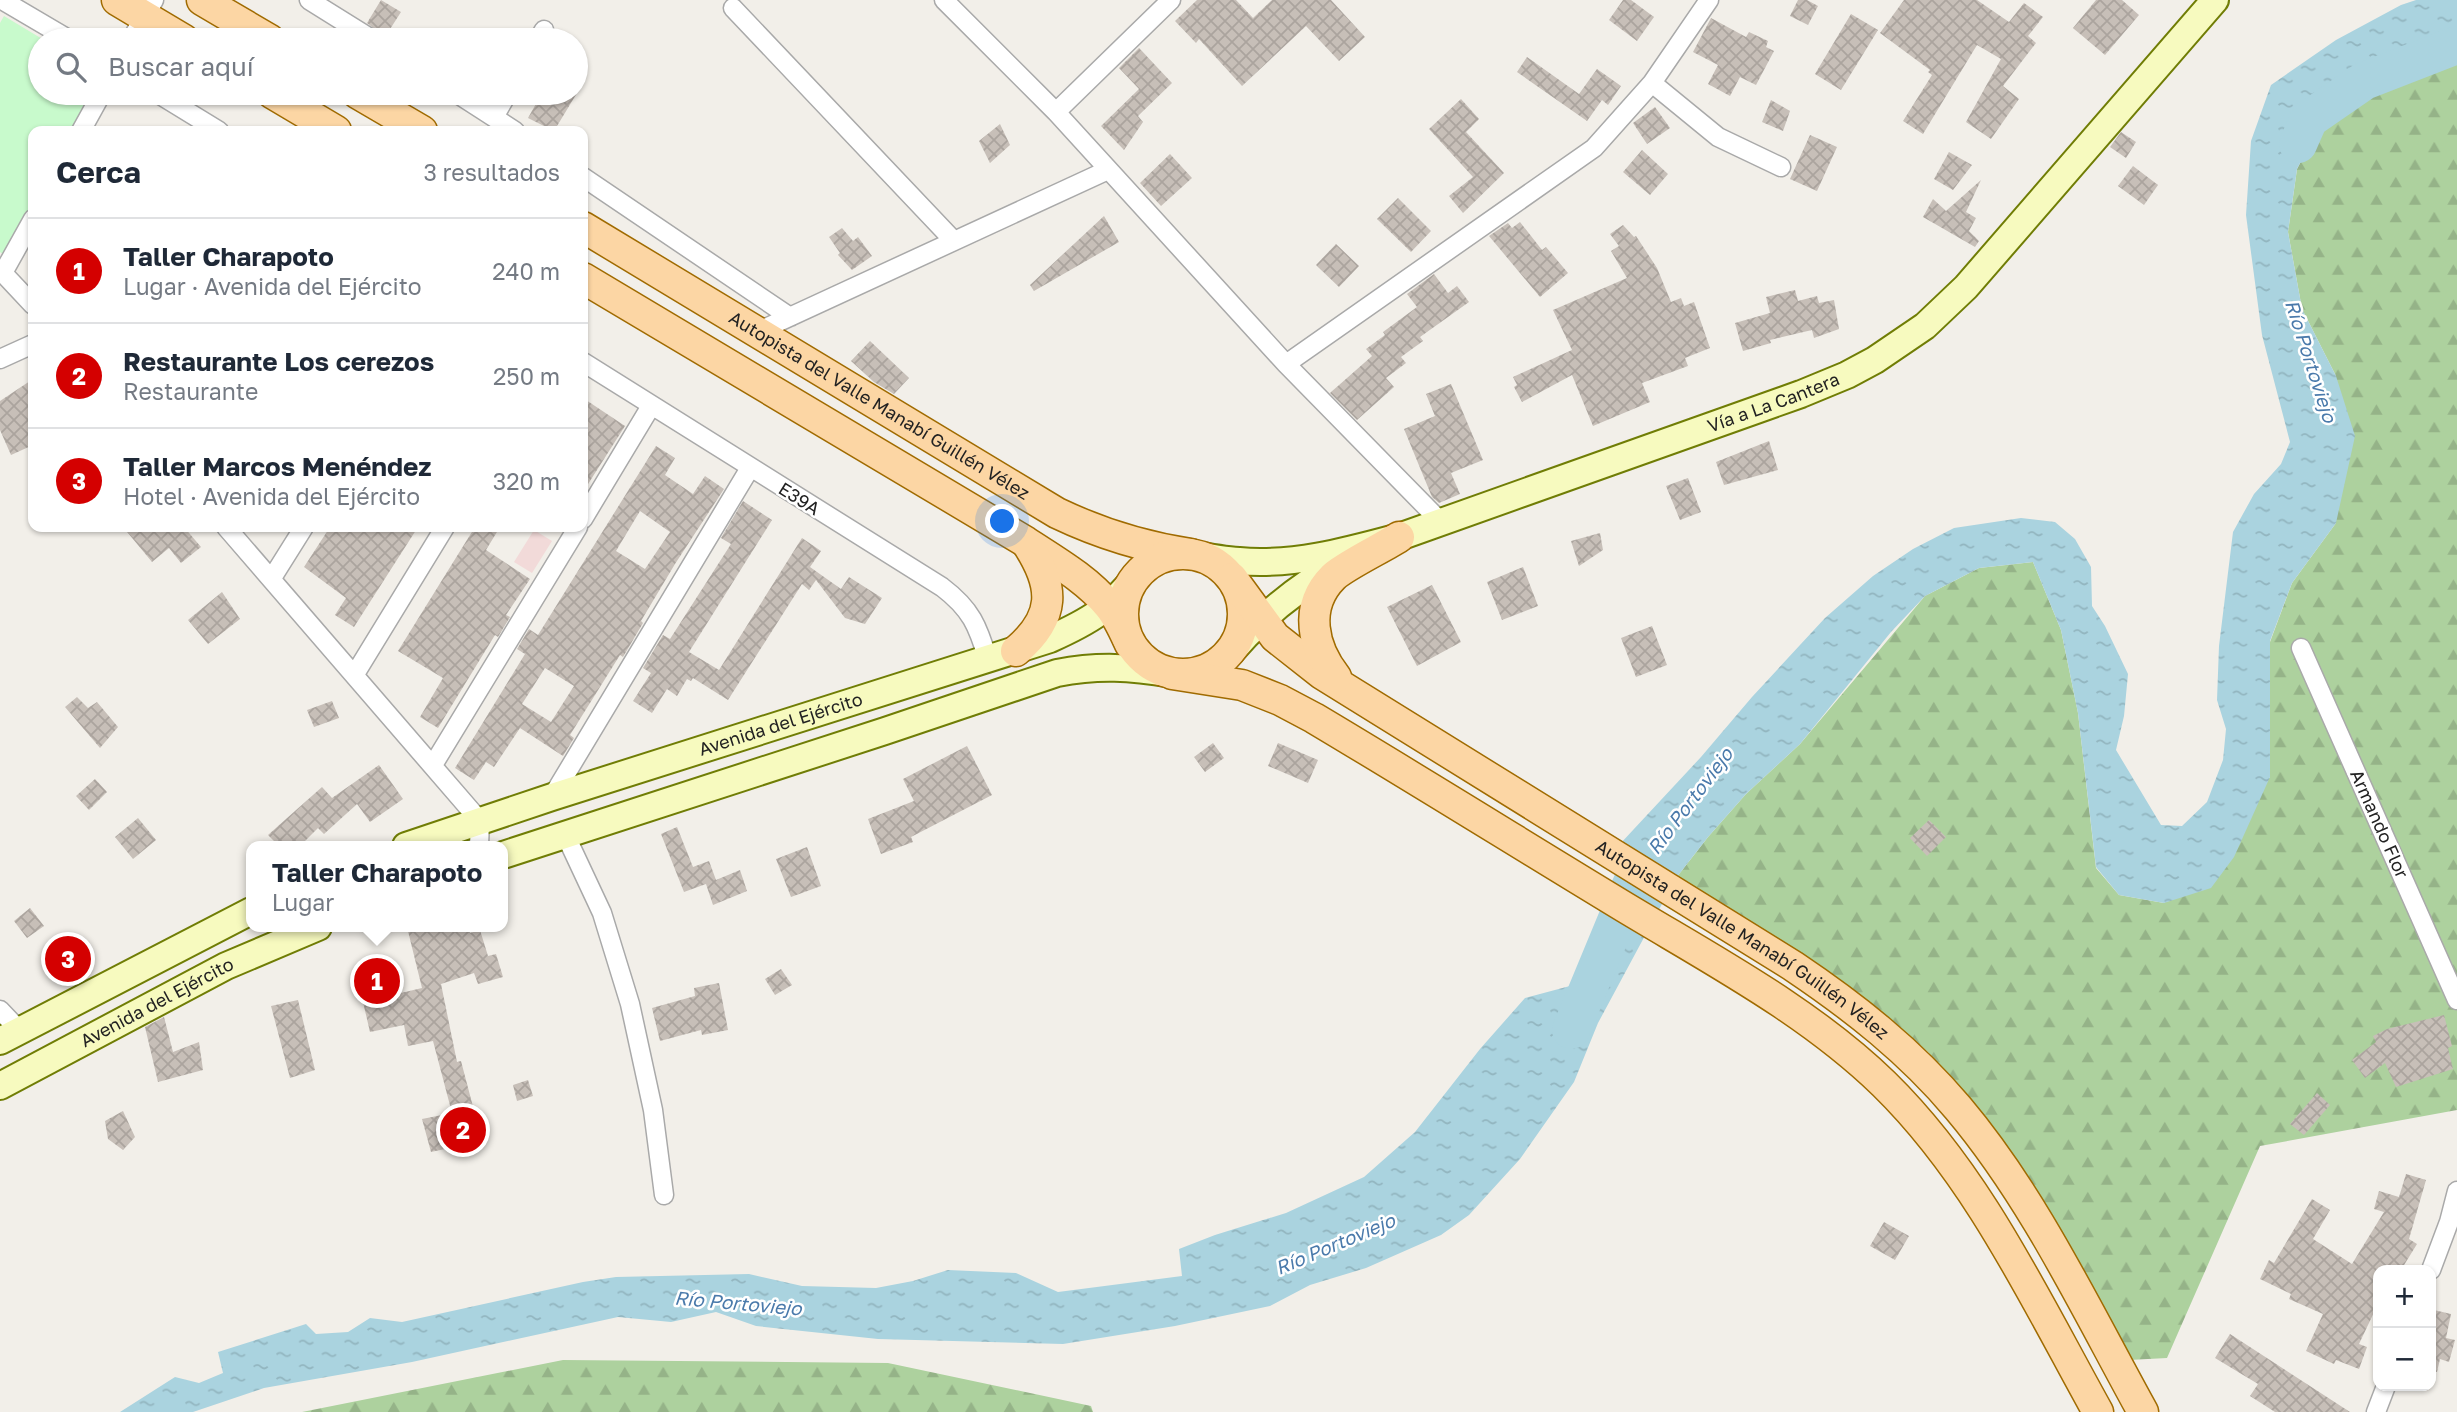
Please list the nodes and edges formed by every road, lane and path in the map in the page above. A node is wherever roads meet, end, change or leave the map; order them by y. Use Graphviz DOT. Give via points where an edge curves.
graph roads {
  1 [pos="117,0"];
  2 [pos="202,0"];
  3 [pos="309,0"];
  4 [pos="944,0"];
  5 [pos="1171,0"];
  6 [pos="1709,0"];
  7 [pos="2215,0"];
  8 [pos="1,1"];
  9 [pos="332,6"];
  10 [pos="733,8"];
  11 [pos="143,19"];
  12 [pos="49,28"];
  13 [pos="161,28"];
  14 [pos="250,28"];
  15 [pos="359,28"];
  16 [pos="1652,83"];
  17 [pos="95,105"];
  18 [pos="177,105"];
  19 [pos="292,105"];
  20 [pos="378,105"];
  21 [pos="475,105"];
  22 [pos="501,105"];
  23 [pos="1056,112"];
  24 [pos="494,117"];
  25 [pos="84,126"];
  26 [pos="211,126"];
  27 [pos="328,126"];
  28 [pos="413,126"];
  29 [pos="508,126"];
  30 [pos="1781,167"];
  31 [pos="1108,170"];
  32 [pos="588,180"];
  33 [pos="28,228"];
  34 [pos="588,231"];
  35 [pos="954,241"];
  36 [pos="2,272"];
  37 [pos="588,290"];
  38 [pos="28,300"];
  39 [pos="790,317"];
  40 [pos="757,332"];
  41 [pos="28,346"];
  42 [pos="0,359"];
  43 [pos="1286,364"];
  44 [pos="588,365"];
  45 [pos="651,406"];
  46 [pos="750,468"];
  47 [pos="588,511"];
  48 [pos="1441,522"];
  49 [pos="231,532"];
  50 [pos="301,532"];
  51 [pos="442,532"];
  52 [pos="575,532"];
  53 [pos="1399,537"];
  54 [pos="1026,542"];
  55 [pos="1191,554"];
  56 [pos="1138,574"];
  57 [pos="272,578"];
  58 [pos="1231,578"];
  59 [pos="1109,607"];
  60 [pos="1261,620"];
  61 [pos="1130,644"];
  62 [pos="2301,648"];
  63 [pos="1016,650"];
  64 [pos="1231,652"];
  65 [pos="988,660"];
  66 [pos="355,674"];
  67 [pos="1172,674"];
  68 [pos="1354,694"];
  69 [pos="433,765"];
  70 [pos="552,797"];
  71 [pos="480,833"];
  72 [pos="565,834"];
  73 [pos="434,841"];
  74 [pos="508,853"];
  75 [pos="246,914"];
  76 [pos="306,932"];
  77 [pos="2457,1000"];
  78 [pos="0,1010"];
  79 [pos="10,1036"];
  80 [pos="0,1086"];
  81 [pos="2457,1191"];
  82 [pos="664,1195"];
  83 [pos="2453,1221"];
  84 [pos="2433,1265"];
  85 [pos="2384,1391"];
  86 [pos="2098,1412"];
  87 [pos="2143,1412"];
  88 [pos="2376,1412"];
  1 -- 11 [label="main road"];
  2 -- 14 [label="main road"];
  3 -- 9 [label="street"];
  4 -- 23 [label="street"];
  5 -- 23 [label="street"];
  6 -- 16 [label="street"];
  7 -- 48 [label="main road, Vía a La Cantera" via="1966,287 1899,345 1847,375 1801,394"];
  8 -- 12 [label="street"];
  9 -- 15 [label="street"];
  10 -- 35 [label="street"];
  11 -- 13 [label="main road"];
  16 -- 30 [label="street" via="1718,137"];
  16 -- 43 [label="street" via="1594,148"];
  17 -- 25 [label="street"];
  18 -- 26 [label="street"];
  19 -- 27 [label="main road"];
  20 -- 28 [label="main road"];
  21 -- 24 [label="street"];
  22 -- 24 [label="street"];
  23 -- 31 [label="street"];
  24 -- 29 [label="street"];
  31 -- 35 [label="street"];
  31 -- 43 [label="street"];
  32 -- 39 [label="street"];
  33 -- 36 [label="street"];
  34 -- 40 [label="main road, Autopista del Valle Manabí Guillén Vélez"];
  35 -- 39 [label="street"];
  36 -- 38 [label="street"];
  37 -- 54 [label="main road"];
  39 -- 40 [label="street"];
  40 -- 55 [label="main road, Autopista del Valle Manabí Guillén Vélez" via="1057,513 1113,537"];
  41 -- 42 [label="street"];
  43 -- 48 [label="street"];
  44 -- 45 [label="street, E39A"];
  45 -- 46 [label="street, E39A"];
  45 -- 47 [label="street"];
  46 -- 65 [label="street, E39A" via="959,600 974,618"];
  46 -- 70 [label="street"];
  48 -- 53 [label="main road, Vía a La Cantera"];
  49 -- 57 [label="street"];
  50 -- 57 [label="street"];
  51 -- 66 [label="street"];
  52 -- 69 [label="street"];
  53 -- 55 [label="main road, Vía a La Cantera" via="1282,561"];
  53 -- 60 [label="main road" via="1317,577"];
  53 -- 68 [label="main road" via="1334,576 1317,608 1314,626 1324,662"];
  54 -- 59 [label="main road" via="1085,583"];
  54 -- 63 [label="main road" via="1043,570 1047,600 1037,629"];
  55 -- 56 [label="main road" via="1171,555"];
  55 -- 58 [label="main road" via="1220,566"];
  56 -- 59 [label="main road, Avenida del Ejército"];
  56 -- 61 [label="main road" via="1124,601"];
  57 -- 66 [label="street"];
  58 -- 60 [label="main road, Autopista del Valle Manabí Guillén Vélez"];
  58 -- 64 [label="main road" via="1244,615"];
  59 -- 61 [label="main road"];
  59 -- 63 [label="main road, Avenida del Ejército" via="1072,629"];
  60 -- 64 [label="main road"];
  60 -- 68 [label="main road, Autopista del Valle Manabí Guillén Vélez" via="1299,657"];
  61 -- 67 [label="main road" via="1141,658"];
  62 -- 77 [label="street, Armando Flor"];
  63 -- 65 [label="main road, Avenida del Ejército"];
  64 -- 67 [label="main road" via="1204,671"];
  65 -- 70 [label="main road, Avenida del Ejército"];
  66 -- 69 [label="street"];
  67 -- 72 [label="main road, Avenida del Ejército" via="1127,667 1057,673"];
  67 -- 86 [label="main road, Autopista del Valle Manabí Guillén Vélez" via="1242,685 1280,700 1661,929 1840,1047 1884,1084 1963,1179"];
  68 -- 87 [label="main road, Autopista del Valle Manabí Guillén Vélez" via="1846,1002 1923,1069 1989,1148 2026,1202"];
  69 -- 71 [label="street"];
  70 -- 71 [label="main road, Avenida del Ejército"];
  71 -- 73 [label="main road, Avenida del Ejército"];
  72 -- 74 [label="main road, Avenida del Ejército"];
  72 -- 82 [label="street" via="602,913 630,1004 653,1110"];
  75 -- 79 [label="main road"];
  76 -- 80 [label="main road, Avenida del Ejército" via="226,966"];
  78 -- 79 [label="street"];
  81 -- 83 [label="street"];
  83 -- 84 [label="street"];
  85 -- 88 [label="street"];
}
